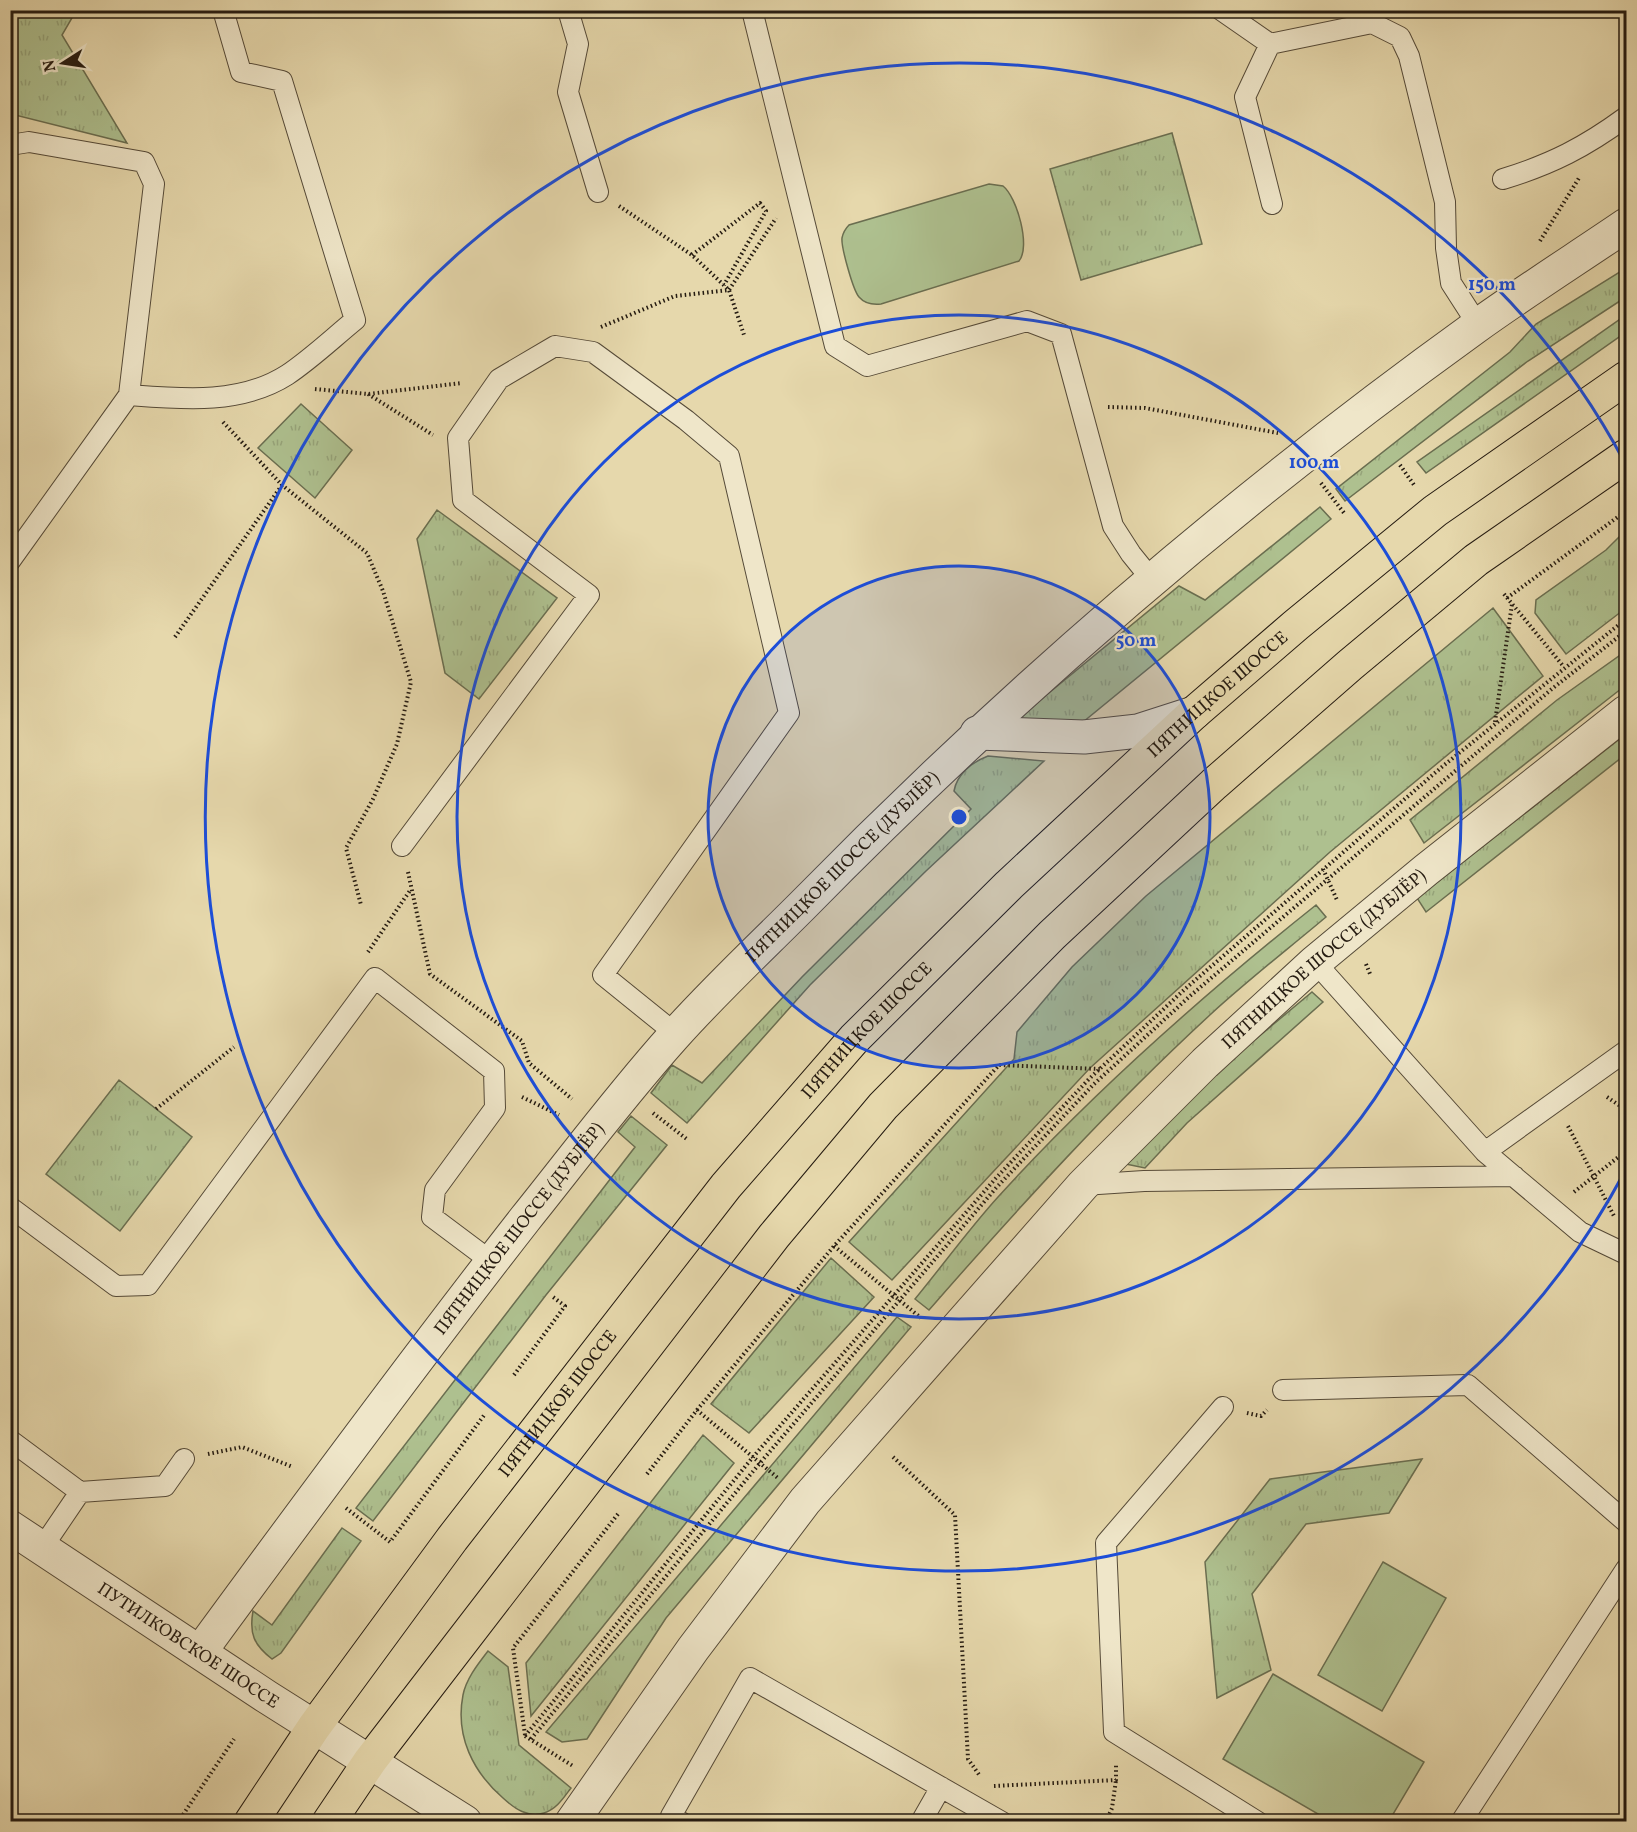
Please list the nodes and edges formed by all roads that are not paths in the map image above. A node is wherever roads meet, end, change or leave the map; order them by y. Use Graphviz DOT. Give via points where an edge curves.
graph roads {
  1 [pos="222,10"];
  2 [pos="568,10"];
  3 [pos="752,10"];
  4 [pos="1221,10"];
  5 [pos="1270,44"];
  6 [pos="1626,117"];
  7 [pos="10,145"];
  8 [pos="1503,179"];
  9 [pos="598,192"];
  10 [pos="1272,204"];
  11 [pos="1626,225"];
  12 [pos="1478,325"];
  13 [pos="1626,378"];
  14 [pos="129,395"];
  15 [pos="1626,456"];
  16 [pos="10,561"];
  17 [pos="1152,580"];
  18 [pos="1626,712"];
  19 [pos="1194,713"];
  20 [pos="977,733"];
  21 [pos="402,846"];
  22 [pos="1315,962"];
  23 [pos="676,1034"];
  24 [pos="1626,1051"];
  25 [pos="1485,1152"];
  26 [pos="1514,1176"];
  27 [pos="1083,1185"];
  28 [pos="10,1207"];
  29 [pos="1626,1254"];
  30 [pos="492,1262"];
  31 [pos="1283,1390"];
  32 [pos="1223,1407"];
  33 [pos="10,1440"];
  34 [pos="184,1460"];
  35 [pos="80,1492"];
  36 [pos="1626,1522"];
  37 [pos="10,1527"];
  38 [pos="42,1548"];
  39 [pos="1626,1569"];
  40 [pos="200,1652"];
  41 [pos="314,1727"];
  42 [pos="370,1761"];
  43 [pos="941,1787"];
  44 [pos="251,1821"];
  45 [pos="330,1821"];
  46 [pos="465,1821"];
  47 [pos="572,1821"];
  48 [pos="681,1821"];
  49 [pos="921,1821"];
  50 [pos="1002,1821"];
  51 [pos="1258,1821"];
  52 [pos="1461,1821"];
  1 -- 14 [label="lane" via="241,72 282,81 355,320 286,375 255,389 202,400"];
  2 -- 9 [label="lane" via="578,44 568,92"];
  3 -- 17 [label="lane" via="835,346 867,366 1027,321 1061,334 1113,526"];
  4 -- 5 [label="lane"];
  5 -- 10 [label="lane" via="1245,97"];
  5 -- 12 [label="lane" via="1372,23 1400,37 1409,56 1445,202 1451,283"];
  6 -- 8 [label="lane" via="1545,166"];
  7 -- 14 [label="lane" via="29,142 144,162 154,184"];
  11 -- 12 [label="street, ПЯТНИЦКОЕ ШОССЕ (ДУБЛЁР)"];
  12 -- 17 [label="street, ПЯТНИЦКОЕ ШОССЕ (ДУБЛЁР)" via="1374,402"];
  13 -- 19 [label="main road, ПЯТНИЦКОЕ ШОССЕ" via="1436,511"];
  14 -- 16 [label="lane"];
  15 -- 42 [label="main road" via="1476,560 1350,665 1214,784 1052,935 883,1106 766,1245"];
  17 -- 20 [label="street, ПЯТНИЦКОЕ ШОССЕ (ДУБЛЁР)"];
  18 -- 22 [label="street, ПЯТНИЦКОЕ ШОССЕ (ДУБЛЁР)"];
  19 -- 20 [label="street" via="1138,731 1084,737"];
  19 -- 41 [label="main road, ПЯТНИЦКОЕ ШОССЕ" via="1010,885 854,1039 726,1186 452,1539"];
  20 -- 23 [label="street, ПЯТНИЦКОЕ ШОССЕ (ДУБЛЁР)"];
  21 -- 23 [label="lane" via="589,595 463,500 458,438 499,379 555,346 593,352 729,456 789,713 603,975"];
  22 -- 25 [label="lane"];
  22 -- 27 [label="street, ПЯТНИЦКОЕ ШОССЕ (ДУБЛЁР)" via="1205,1063"];
  23 -- 30 [label="street, ПЯТНИЦКОЕ ШОССЕ (ДУБЛЁР)"];
  24 -- 25 [label="lane"];
  25 -- 26 [label="lane"];
  26 -- 27 [label="lane"];
  26 -- 29 [label="lane" via="1580,1232"];
  27 -- 47 [label="street, ПЯТНИЦКОЕ ШОССЕ (ДУБЛЁР)" via="805,1502 693,1649"];
  28 -- 30 [label="lane" via="116,1286 148,1285 375,978 494,1071 495,1108 435,1190 432,1217"];
  30 -- 40 [label="street, ПЯТНИЦКОЕ ШОССЕ (ДУБЛЁР)"];
  31 -- 36 [label="lane" via="1468,1385"];
  32 -- 51 [label="lane" via="1106,1543 1114,1732"];
  33 -- 35 [label="lane"];
  34 -- 35 [label="lane" via="165,1486"];
  35 -- 38 [label="lane"];
  37 -- 38 [label="street, ПУТИЛКОВСКОЕ ШОССЕ"];
  38 -- 40 [label="street, ПУТИЛКОВСКОЕ ШОССЕ"];
  39 -- 52 [label="lane"];
  40 -- 41 [label="street, ПУТИЛКОВСКОЕ ШОССЕ"];
  41 -- 42 [label="street, ПУТИЛКОВСКОЕ ШОССЕ"];
  41 -- 44 [label="main road, ПЯТНИЦКОЕ ШОССЕ"];
  42 -- 45 [label="main road"];
  42 -- 46 [label="street, ПУТИЛКОВСКОЕ ШОССЕ"];
  43 -- 48 [label="lane" via="750,1678 671,1816"];
  43 -- 49 [label="lane"];
  43 -- 50 [label="lane"];
}
